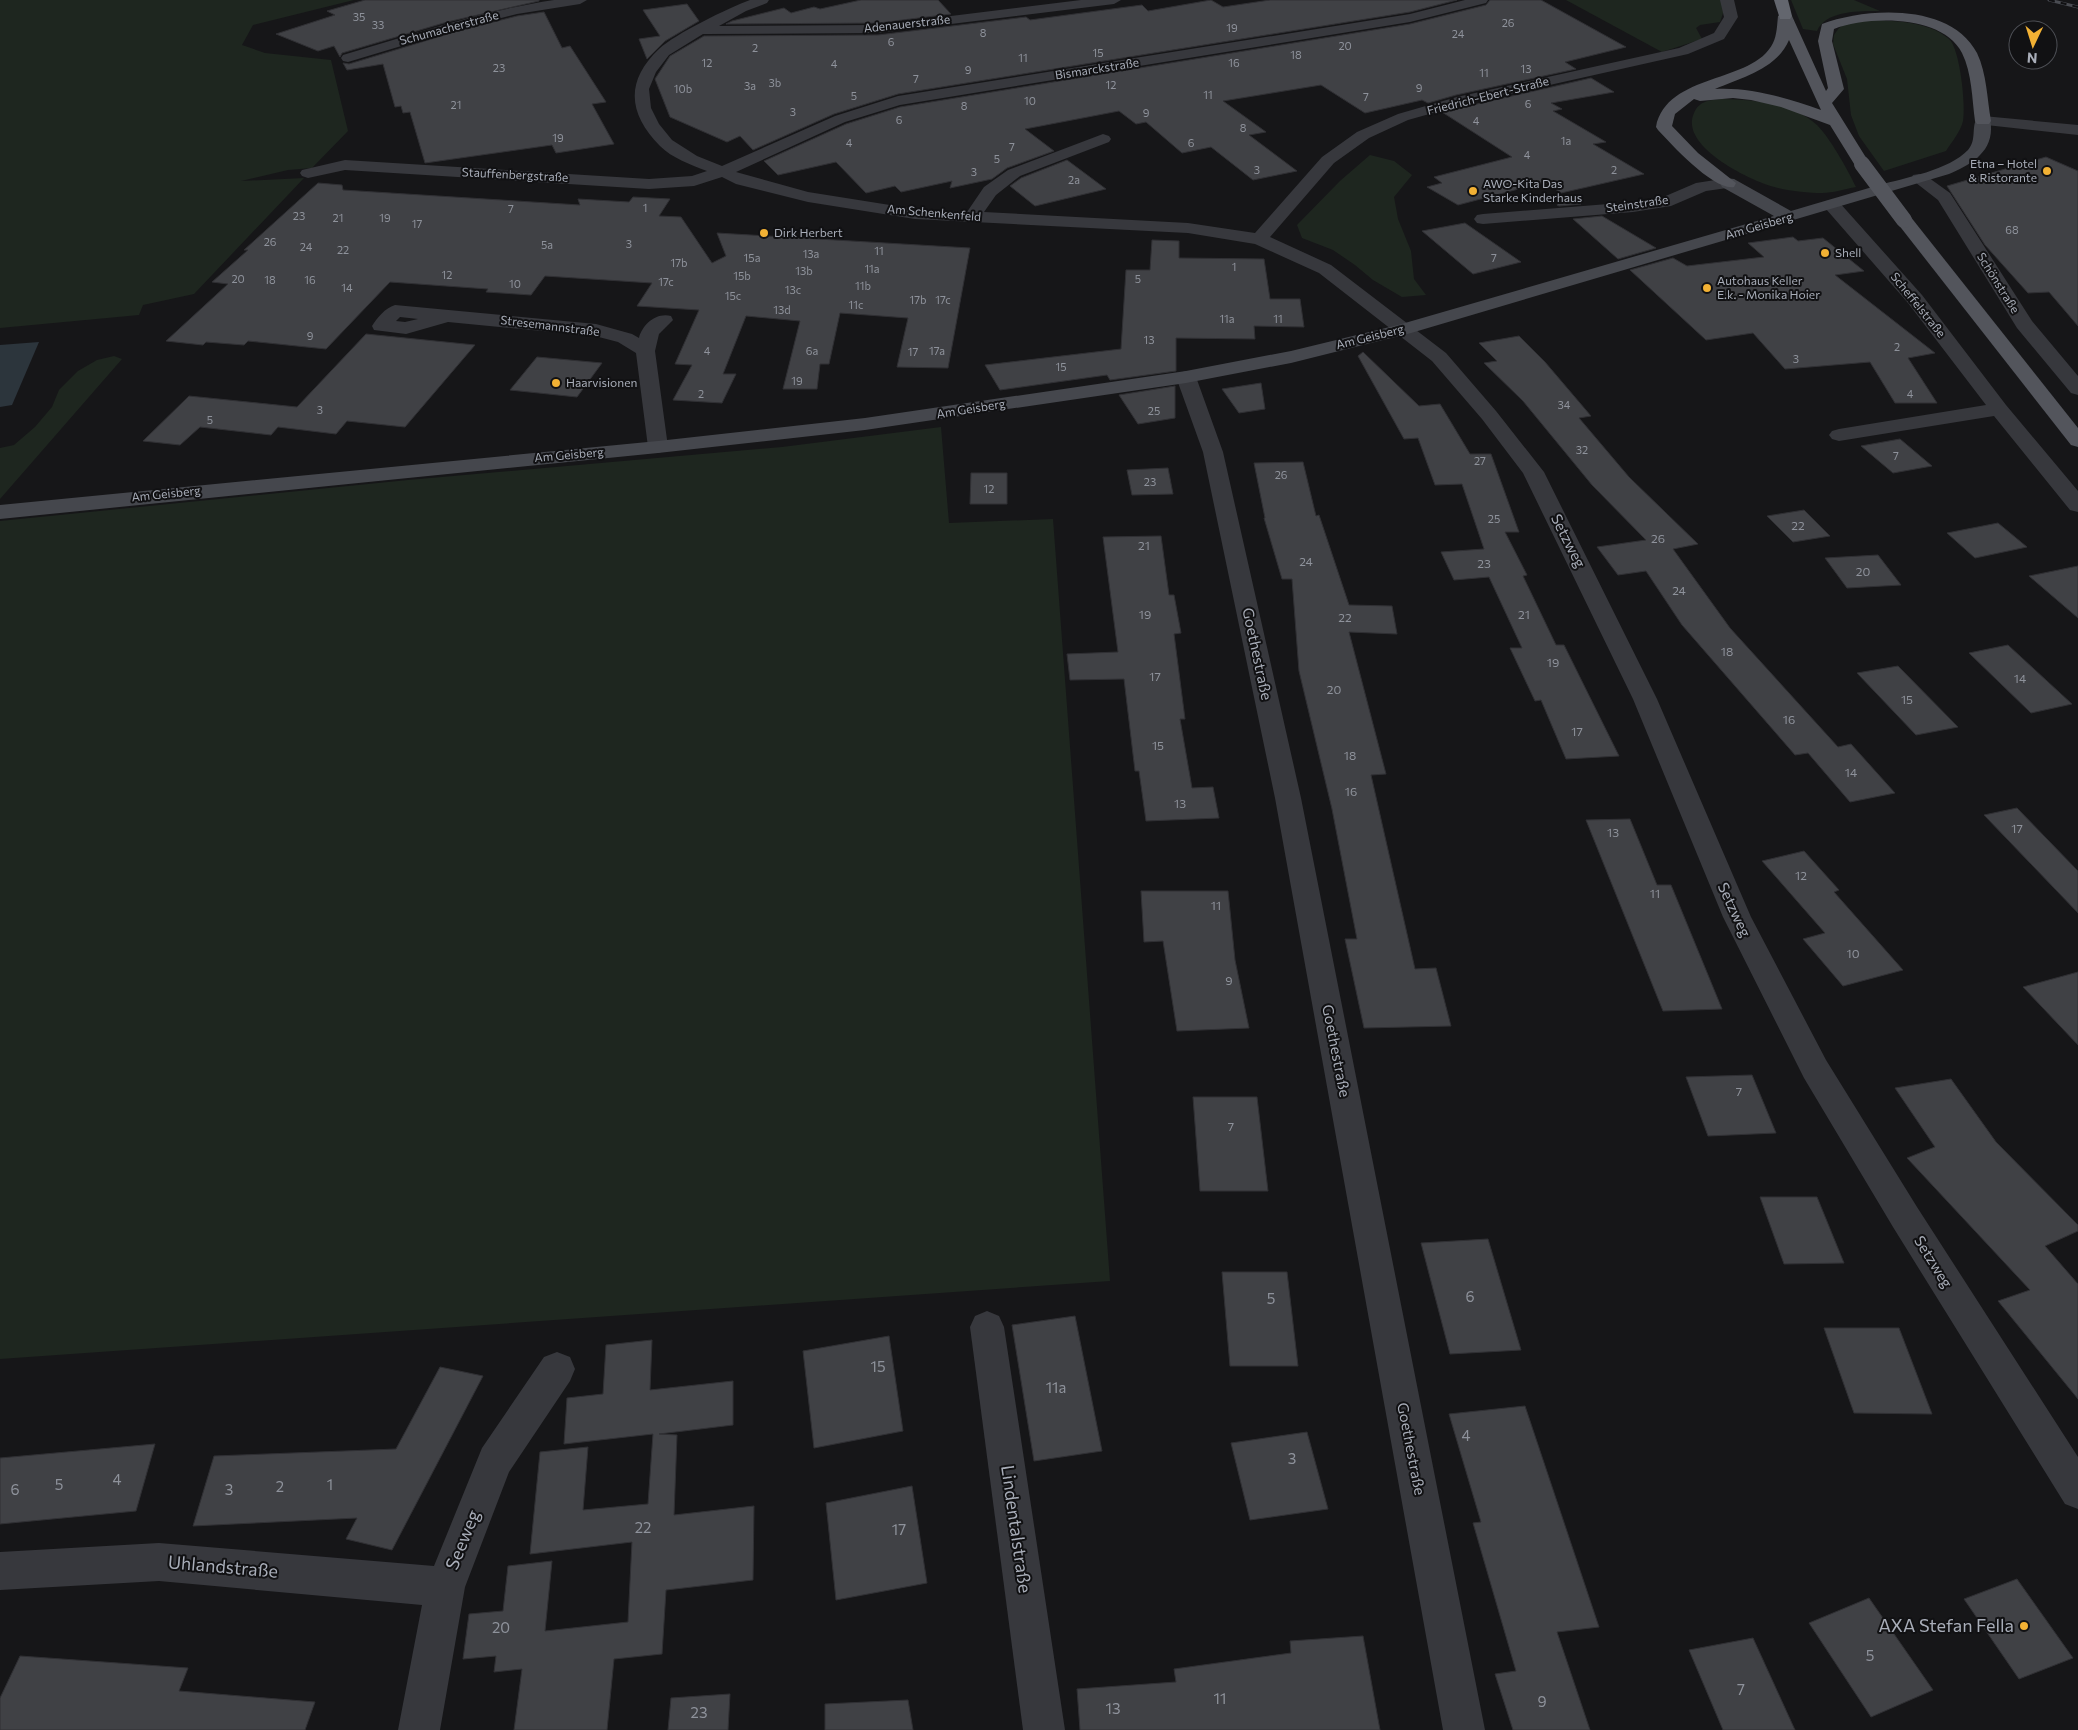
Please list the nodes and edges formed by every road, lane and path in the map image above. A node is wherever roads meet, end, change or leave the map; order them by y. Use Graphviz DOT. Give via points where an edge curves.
graph roads {
  1 [pos="580,0"];
  2 [pos="762,0"];
  3 [pos="1114,0"];
  4 [pos="1481,0"];
  5 [pos="1727,0"];
  6 [pos="1780,0"];
  7 [pos="1871,3"];
  8 [pos="1785,16"];
  9 [pos="1912,20"];
  10 [pos="699,30"];
  11 [pos="348,58"];
  12 [pos="1682,102"];
  13 [pos="1824,103"];
  14 [pos="1982,120"];
  15 [pos="1834,121"];
  16 [pos="2078,130"];
  17 [pos="1103,139"];
  18 [pos="722,172"];
  19 [pos="308,173"];
  20 [pos="1919,179"];
  21 [pos="1728,183"];
  22 [pos="1832,205"];
  23 [pos="972,217"];
  24 [pos="1789,217"];
  25 [pos="1483,219"];
  26 [pos="1259,240"];
  27 [pos="451,315"];
  28 [pos="664,320"];
  29 [pos="1404,328"];
  30 [pos="645,351"];
  31 [pos="1186,377"];
  32 [pos="2078,389"];
  33 [pos="1999,410"];
  34 [pos="1839,435"];
  35 [pos="2078,441"];
  36 [pos="658,447"];
  37 [pos="2078,506"];
  38 [pos="0,512"];
  39 [pos="987,1327"];
  40 [pos="557,1369"];
  41 [pos="2078,1491"];
  42 [pos="0,1571"];
  43 [pos="445,1587"];
  44 [pos="420,1730"];
  45 [pos="1044,1730"];
  46 [pos="1464,1730"];
  1 -- 11 [label="street, Schumacherstraße" via="508,12"];
  2 -- 10 [label="street, Am Schenkenfeld"];
  3 -- 10 [label="street, Adenauerstraße" via="878,29"];
  4 -- 18 [label="street, Bismarckstraße" via="1410,18 898,101 840,119"];
  5 -- 26 [label="street, Friedrich-Ebert-Straße" via="1731,17 1720,36 1683,50 1462,100 1403,117 1363,135 1328,160"];
  6 -- 8 [label="highway"];
  7 -- 9 [label="main road"];
  8 -- 12 [label="main road" via="1783,37 1769,57 1748,70 1702,87"];
  8 -- 13 [label="main road"];
  9 -- 13 [label="main road" via="1861,16 1827,27 1825,40 1836,89"];
  9 -- 14 [label="main road" via="1934,25 1957,36 1966,47 1974,67"];
  10 -- 18 [label="street, Am Schenkenfeld" via="664,52 641,89 642,101 652,125 666,143 691,159"];
  12 -- 15 [label="main road" via="1706,95 1749,96 1799,107"];
  12 -- 21 [label="main road" via="1668,113 1664,127 1692,156"];
  13 -- 15 [label="main road"];
  14 -- 16 [label="street"];
  14 -- 20 [label="street, Am Geisberg" via="1984,134 1978,149 1966,160"];
  15 -- 35 [label="main road, bridge" via="1904,220"];
  17 -- 23 [label="street" via="1014,173 990,191"];
  18 -- 19 [label="street, Stauffenbergstraße" via="694,181 649,184 345,165"];
  18 -- 23 [label="street, Am Schenkenfeld" via="808,198 915,214"];
  20 -- 22 [label="street, Am Geisberg"];
  20 -- 32 [label="street, Schönstraße" via="1944,197 2024,324"];
  21 -- 24 [label="street"];
  21 -- 25 [label="street, Steinstraße" via="1702,187 1649,205"];
  22 -- 24 [label="street, Am Geisberg"];
  22 -- 33 [label="street, Scheffelstraße" via="1915,299"];
  23 -- 26 [label="street, Am Schenkenfeld" via="1188,228"];
  24 -- 29 [label="street, Am Geisberg"];
  26 -- 29 [label="street, Am Schenkenfeld" via="1324,269"];
  27 -- 30 [label="street, Stresemannstraße" via="596,330 625,338"];
  28 -- 30 [label="street" via="650,332"];
  29 -- 31 [label="street, Am Geisberg" via="1292,357"];
  29 -- 41 [label="street, Setzweg" via="1439,357 1533,472 1645,699 1736,918 1815,1069"];
  30 -- 36 [label="street"];
  31 -- 36 [label="street, Am Geisberg" via="936,415"];
  31 -- 46 [label="street, Goethestraße" via="1213,452 1288,798"];
  33 -- 34 [label="street"];
  33 -- 37 [label="street, Scheffelstraße"];
  36 -- 38 [label="street, Am Geisberg"];
  39 -- 45 [label="street, Lindentalstraße"];
  40 -- 43 [label="street, Seeweg" via="495,1461"];
  42 -- 43 [label="street, Uhlandstraße" via="159,1562"];
  43 -- 44 [label="street, Seeweg"];
}
